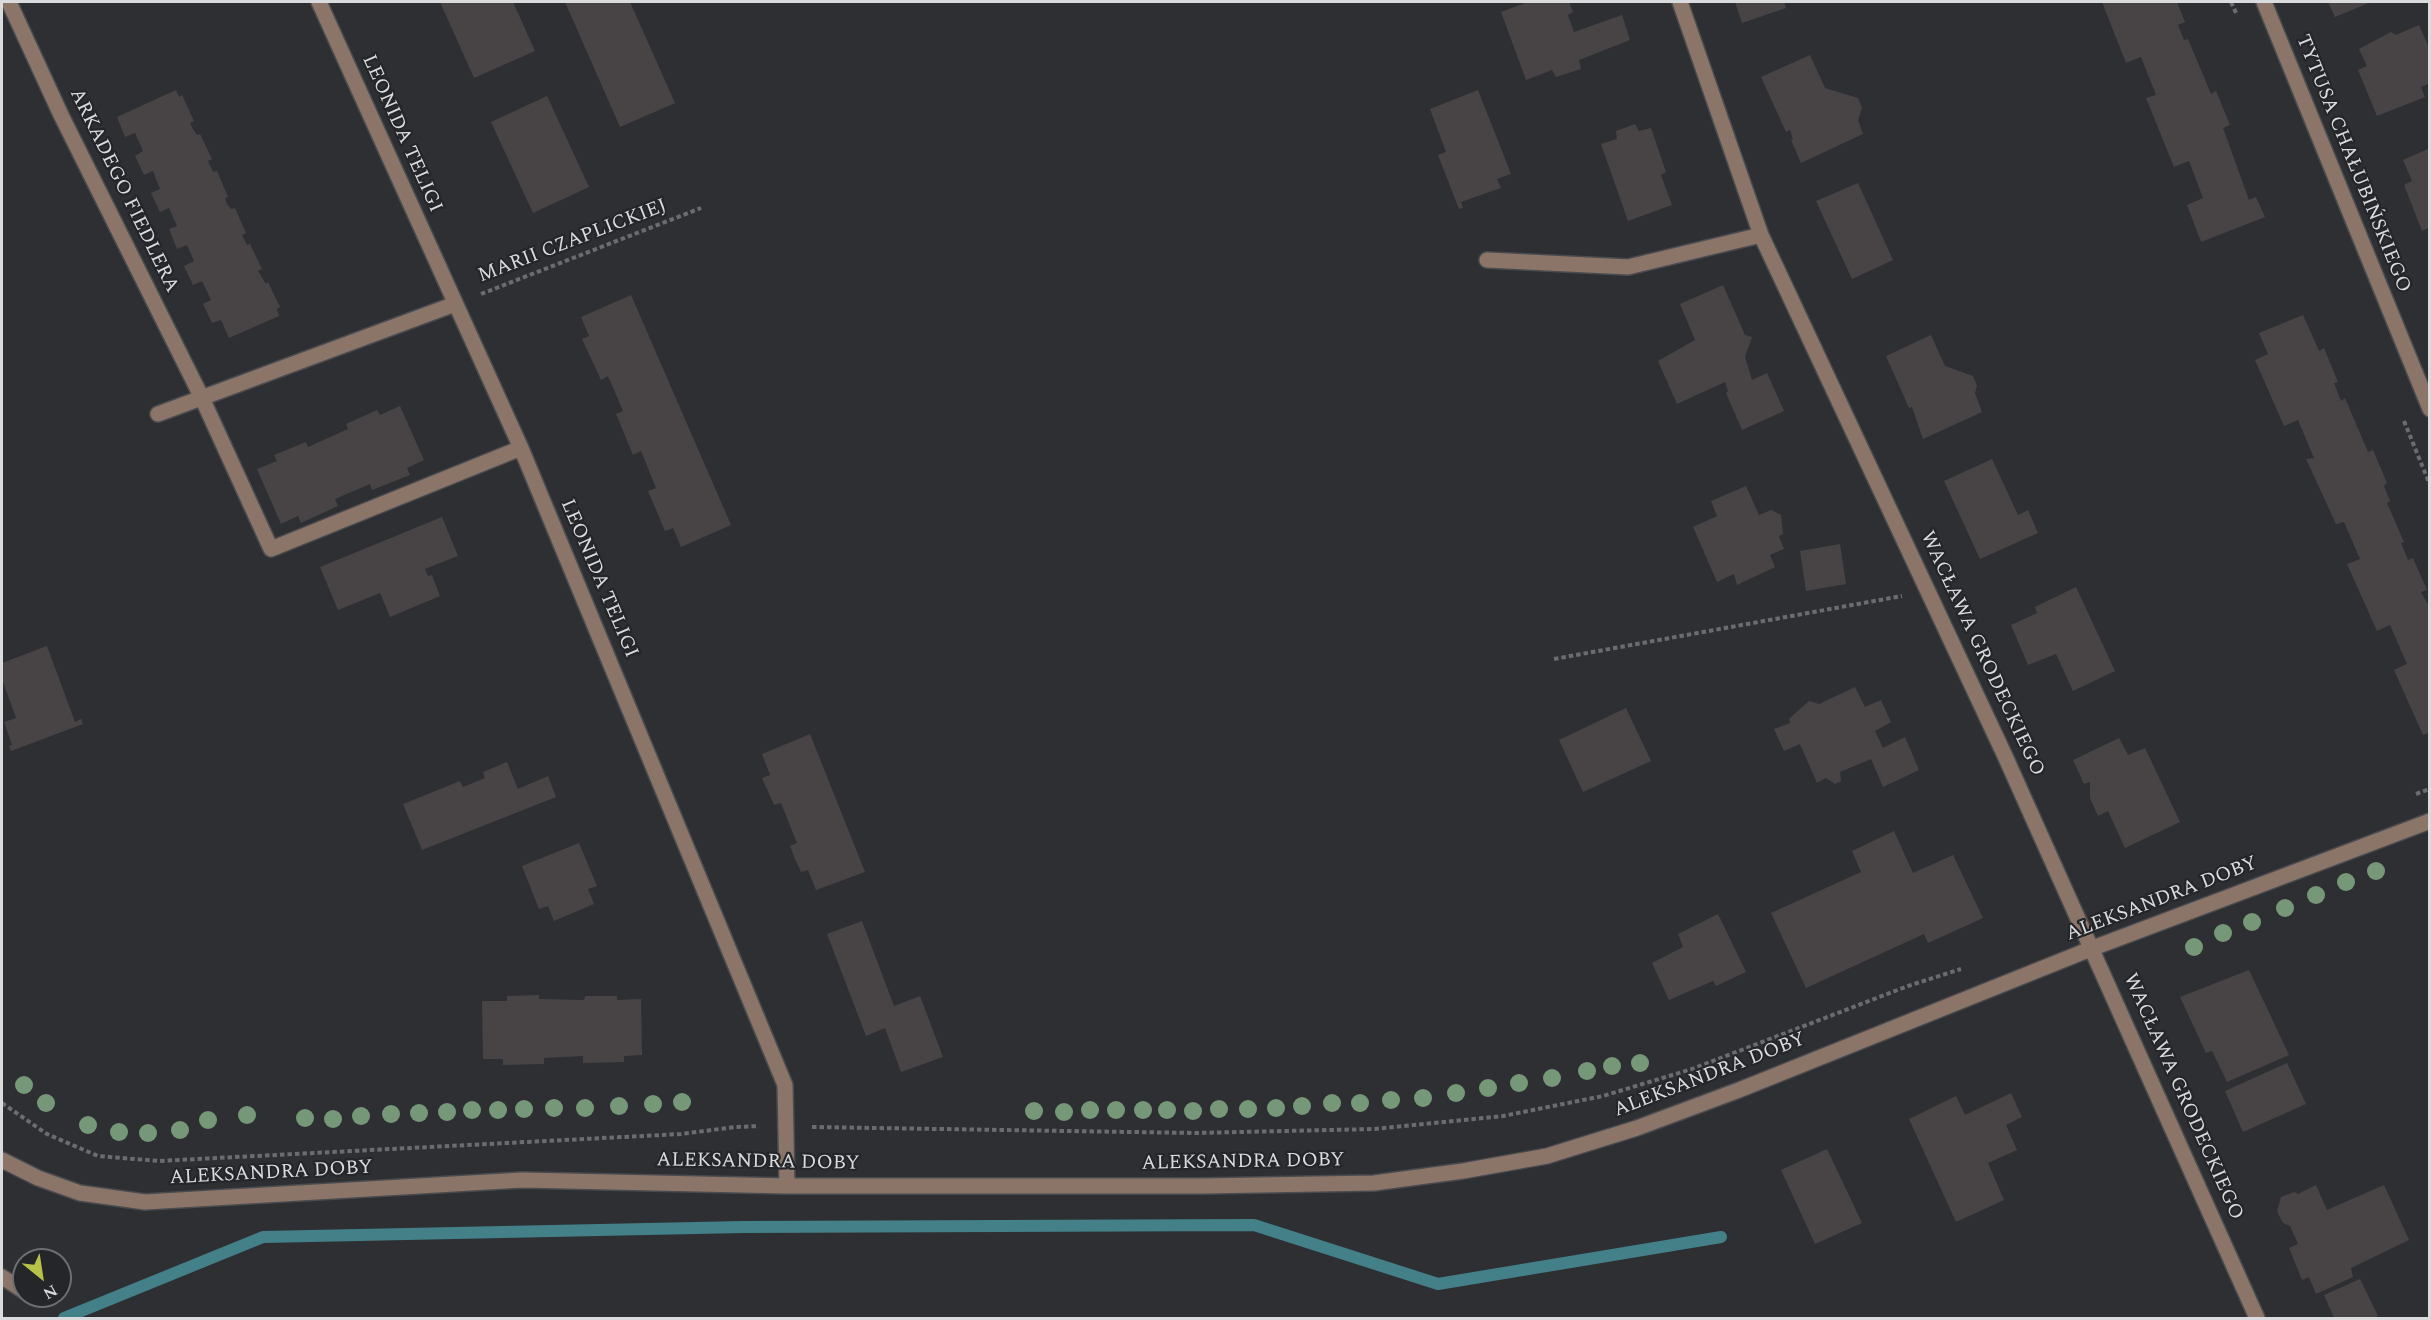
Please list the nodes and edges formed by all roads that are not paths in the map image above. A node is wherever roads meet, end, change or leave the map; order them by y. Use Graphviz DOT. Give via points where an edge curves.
graph roads {
  1 [pos="9,2"];
  2 [pos="319,2"];
  3 [pos="1680,2"];
  4 [pos="2264,2"];
  5 [pos="1761,235"];
  6 [pos="1487,260"];
  7 [pos="455,304"];
  8 [pos="202,398"];
  9 [pos="2430,409"];
  10 [pos="158,414"];
  11 [pos="521,448"];
  12 [pos="2430,821"];
  13 [pos="2093,948"];
  14 [pos="2,1160"];
  15 [pos="787,1186"];
  16 [pos="2257,1318"];
  1 -- 8 [label="street, ARKADEGO FIEDLERA"];
  2 -- 7 [label="street, LEONIDA TELIGI"];
  3 -- 5 [label="street, WACŁAWA GRODECKIEGO"];
  4 -- 9 [label="street, TYTUSA CHAŁUBIŃSKIEGO"];
  5 -- 6 [label="street" via="1628,267"];
  5 -- 13 [label="street, WACŁAWA GRODECKIEGO"];
  7 -- 8 [label="street"];
  7 -- 11 [label="street, LEONIDA TELIGI"];
  8 -- 10 [label="street"];
  8 -- 11 [label="street, ARKADEGO FIEDLERA" via="271,549"];
  11 -- 15 [label="street, LEONIDA TELIGI" via="785,1085"];
  12 -- 13 [label="street, ALEKSANDRA DOBY"];
  13 -- 15 [label="street, ALEKSANDRA DOBY" via="1637,1128 1547,1155 1463,1172 1374,1183"];
  13 -- 16 [label="street, WACŁAWA GRODECKIEGO"];
  14 -- 15 [label="street, ALEKSANDRA DOBY" via="80,1193 145,1202 522,1180"];
}
